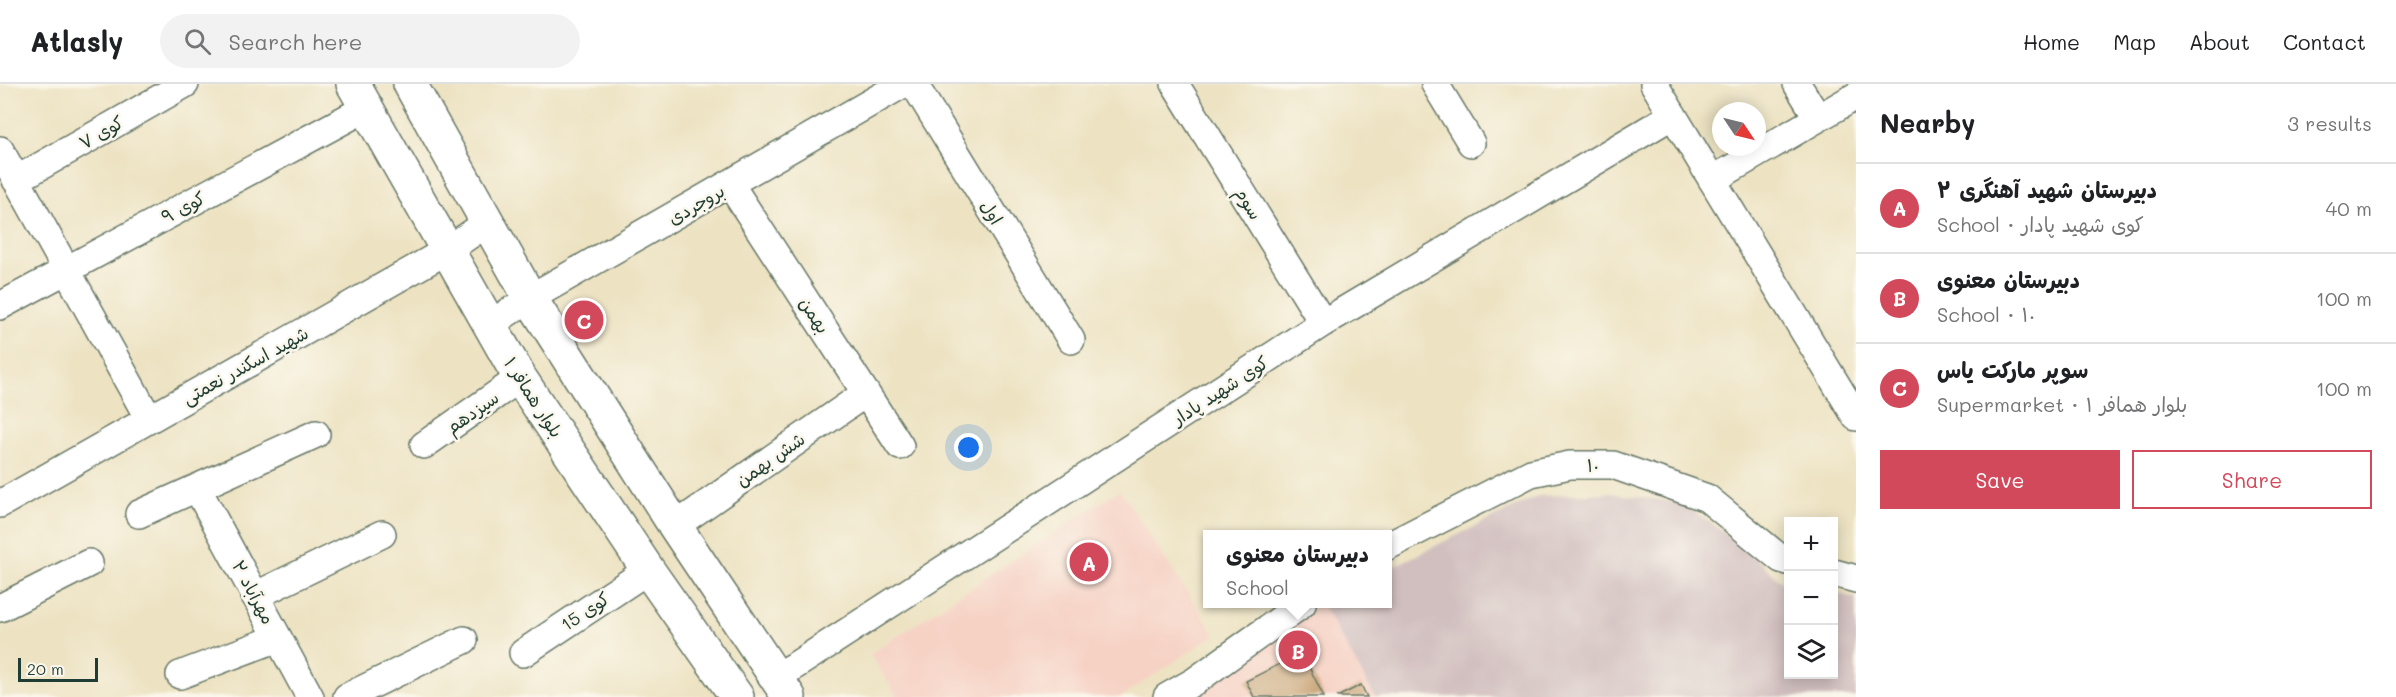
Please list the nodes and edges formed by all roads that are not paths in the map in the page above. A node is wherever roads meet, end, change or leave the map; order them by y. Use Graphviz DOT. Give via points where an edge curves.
graph roads {
  1 [pos="185,84"];
  2 [pos="410,84"];
  3 [pos="903,84"];
  4 [pos="914,84"];
  5 [pos="1175,84"];
  6 [pos="1435,84"];
  7 [pos="1654,84"];
  8 [pos="1797,84"];
  9 [pos="360,96"];
  10 [pos="1856,96"];
  11 [pos="1672,115"];
  12 [pos="1818,118"];
  13 [pos="1471,142"];
  14 [pos="0,150"];
  15 [pos="16,180"];
  16 [pos="1712,180"];
  17 [pos="730,184"];
  18 [pos="487,223"];
  19 [pos="446,251"];
  20 [pos="66,270"];
  21 [pos="530,298"];
  22 [pos="0,306"];
  23 [pos="1323,323"];
  24 [pos="489,325"];
  25 [pos="1071,340"];
  26 [pos="520,378"];
  27 [pos="866,393"];
  28 [pos="1856,417"];
  29 [pos="149,419"];
  30 [pos="316,434"];
  31 [pos="424,445"];
  32 [pos="900,446"];
  33 [pos="197,488"];
  34 [pos="0,504"];
  35 [pos="139,514"];
  36 [pos="675,526"];
  37 [pos="382,534"];
  38 [pos="1392,544"];
  39 [pos="1784,560"];
  40 [pos="88,563"];
  41 [pos="648,570"];
  42 [pos="1838,574"];
  43 [pos="1856,579"];
  44 [pos="255,596"];
  45 [pos="0,608"];
  46 [pos="1295,608"];
  47 [pos="278,638"];
  48 [pos="464,640"];
  49 [pos="523,653"];
  50 [pos="180,675"];
  51 [pos="783,687"];
  52 [pos="310,697"];
  53 [pos="346,697"];
  54 [pos="737,697"];
  55 [pos="1167,697"];
  1 -- 15 [label="street, کوی ۷"];
  2 -- 18 [label="main road"];
  3 -- 17 [label="street, بروجردی"];
  4 -- 25 [label="street, اول"];
  5 -- 23 [label="street, سوم"];
  6 -- 13 [label="street"];
  7 -- 11 [label="street"];
  8 -- 12 [label="street"];
  9 -- 19 [label="main road, بلوار همافر ۱"];
  9 -- 20 [label="street, کوی ۹"];
  10 -- 12 [label="street"];
  11 -- 16 [label="street"];
  11 -- 23 [label="street, کوی شهید پادار"];
  12 -- 16 [label="street"];
  14 -- 15 [label="street"];
  15 -- 20 [label="street"];
  16 -- 28 [label="street"];
  17 -- 21 [label="street, بروجردی"];
  17 -- 27 [label="street, بهمن"];
  18 -- 19 [label="street, شهید اسکندر نعمتی"];
  18 -- 21 [label="main road"];
  19 -- 24 [label="main road, بلوار همافر ۱"];
  19 -- 29 [label="street, شهید اسکندر نعمتی"];
  20 -- 22 [label="street, کوی ۹"];
  20 -- 29 [label="street"];
  21 -- 24 [label="street, بروجردی"];
  21 -- 36 [label="main road"];
  23 -- 51 [label="street, کوی شهید پادار"];
  24 -- 26 [label="main road, بلوار همافر ۱"];
  26 -- 31 [label="street, سیزدهم"];
  26 -- 41 [label="main road, بلوار همافر ۱"];
  27 -- 32 [label="street, بهمن"];
  27 -- 36 [label="street, شش بهمن"];
  29 -- 34 [label="street, شهید اسکندر نعمتی"];
  30 -- 33 [label="street"];
  33 -- 35 [label="street"];
  33 -- 44 [label="street, مهرآباد ۲"];
  36 -- 51 [label="main road"];
  37 -- 44 [label="street"];
  38 -- 39 [label="street, ۱۰" via="1531,473 1570,465 1613,465 1707,498"];
  40 -- 45 [label="street"];
  41 -- 49 [label="street, کوی 15"];
  41 -- 54 [label="main road, بلوار همافر ۱"];
  42 -- 43 [label="street"];
  44 -- 47 [label="street, مهرآباد ۲"];
  46 -- 55 [label="street"];
  47 -- 50 [label="street"];
  47 -- 52 [label="street, مهرآباد ۲"];
  48 -- 53 [label="street"];
}
